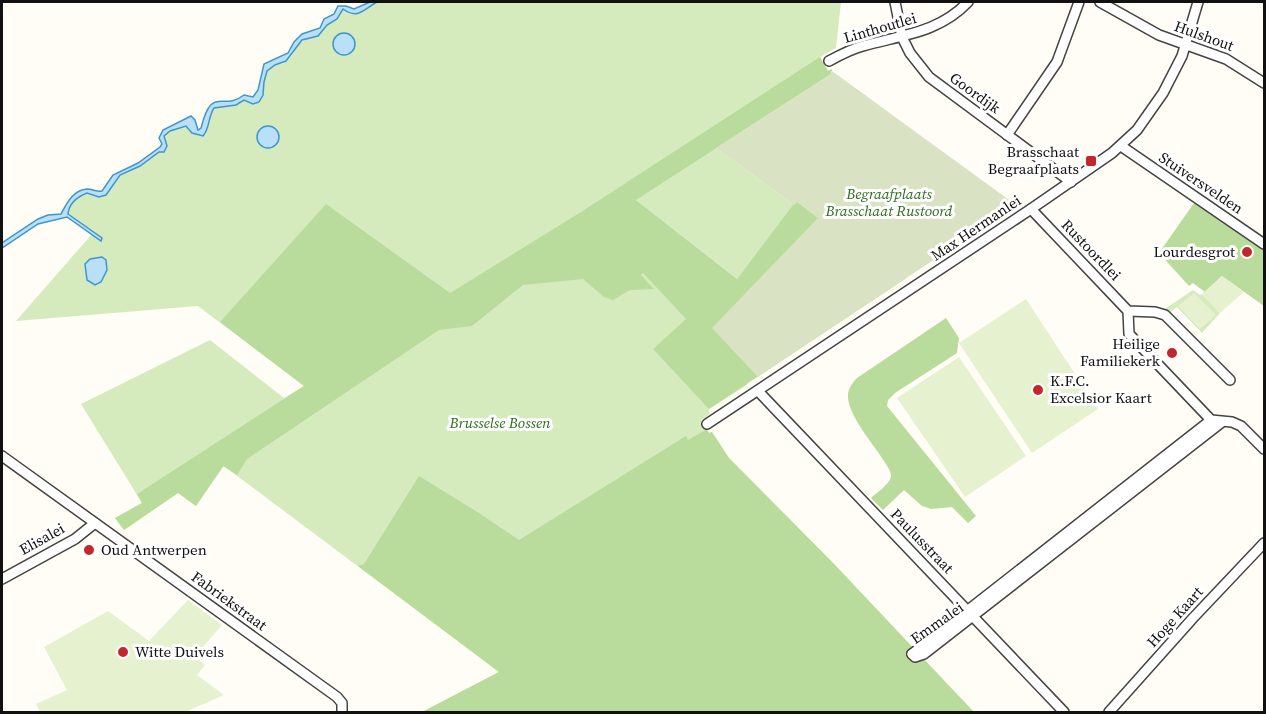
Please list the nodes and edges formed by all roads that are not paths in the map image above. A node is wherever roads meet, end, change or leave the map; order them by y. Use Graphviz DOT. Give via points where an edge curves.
graph roads {
  1 [pos="895,2"];
  2 [pos="968,2"];
  3 [pos="1079,2"];
  4 [pos="1100,2"];
  5 [pos="1198,2"];
  6 [pos="902,37"];
  7 [pos="1185,45"];
  8 [pos="829,61"];
  9 [pos="1264,83"];
  10 [pos="1007,135"];
  11 [pos="1121,146"];
  12 [pos="1071,182"];
  13 [pos="1031,209"];
  14 [pos="1264,244"];
  15 [pos="1128,311"];
  16 [pos="1230,380"];
  17 [pos="758,390"];
  18 [pos="1211,420"];
  19 [pos="1222,422"];
  20 [pos="707,424"];
  21 [pos="1264,449"];
  22 [pos="2,456"];
  23 [pos="95,523"];
  24 [pos="1264,543"];
  25 [pos="2,579"];
  26 [pos="970,614"];
  27 [pos="342,712"];
  28 [pos="1064,712"];
  29 [pos="1109,712"];
  1 -- 6 [label="street, Goordijk"];
  2 -- 6 [label="street, Linthoutlei" via="943,22"];
  3 -- 10 [label="street" via="1057,62"];
  4 -- 7 [label="street, Hulshout"];
  5 -- 7 [label="street, Max Hermanlei"];
  6 -- 8 [label="street, Linthoutlei" via="860,46"];
  6 -- 10 [label="street, Goordijk" via="929,77"];
  7 -- 9 [label="street, Hulshout" via="1226,59"];
  7 -- 11 [label="street, Max Hermanlei" via="1158,103"];
  10 -- 12 [label="street, Goordijk"];
  11 -- 12 [label="street, Max Hermanlei"];
  11 -- 14 [label="street, Stuiversvelden"];
  12 -- 13 [label="street, Max Hermanlei"];
  13 -- 15 [label="street, Rustoordlei"];
  13 -- 17 [label="street, Max Hermanlei"];
  15 -- 16 [label="street" via="1165,315"];
  15 -- 18 [label="street" via="1130,334"];
  17 -- 20 [label="street, Max Hermanlei"];
  17 -- 26 [label="street, Paulusstraat"];
  18 -- 19 [label="street"];
  18 -- 26 [label="street, Emmalei"];
  19 -- 21 [label="street" via="1242,426"];
  19 -- 26 [label="street, Emmalei"];
  22 -- 23 [label="street, Fabriekstraat"];
  23 -- 25 [label="street, Elisalei" via="75,539"];
  23 -- 27 [label="street, Fabriekstraat" via="337,697"];
  24 -- 29 [label="street, Hoge Kaart"];
  26 -- 26 [label="street, Emmalei" via="912,654 924,654"];
  26 -- 28 [label="street, Paulusstraat"];
}
